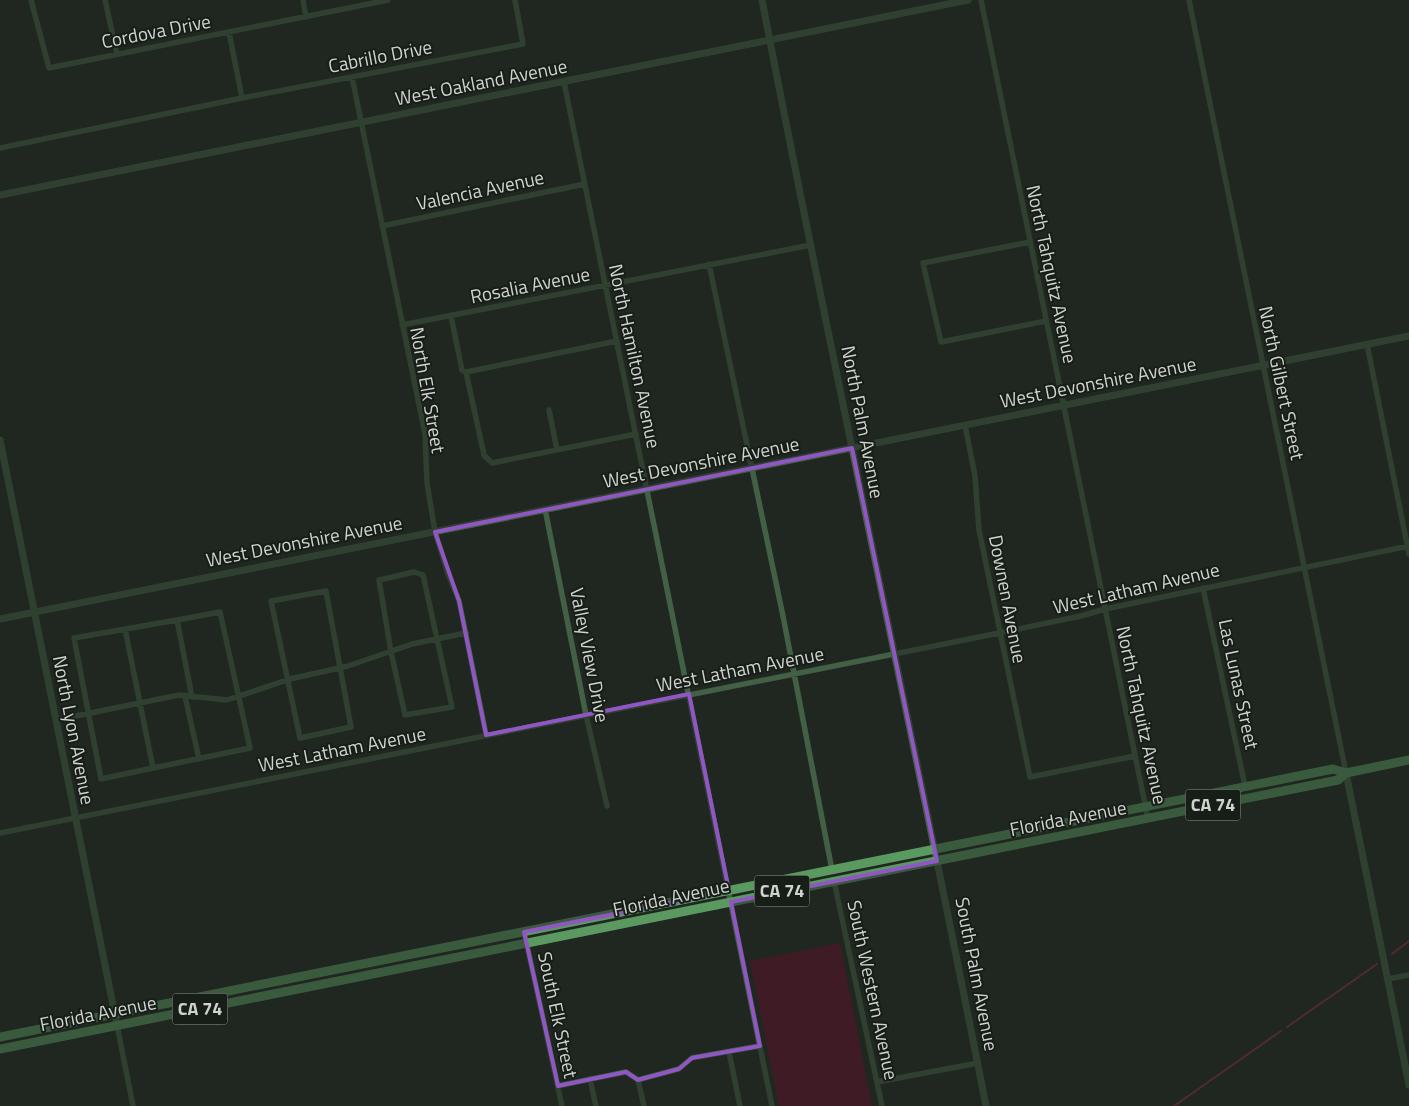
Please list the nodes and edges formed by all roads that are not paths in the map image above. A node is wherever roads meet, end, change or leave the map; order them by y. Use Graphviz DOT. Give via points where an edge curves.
graph roads {
  1 [pos="31,0"];
  2 [pos="105,0"];
  3 [pos="302,0"];
  4 [pos="388,0"];
  5 [pos="515,0"];
  6 [pos="762,0"];
  7 [pos="968,0"];
  8 [pos="981,0"];
  9 [pos="1189,0"];
  10 [pos="375,1"];
  11 [pos="306,16"];
  12 [pos="229,32"];
  13 [pos="770,41"];
  14 [pos="116,54"];
  15 [pos="352,77"];
  16 [pos="564,82"];
  17 [pos="242,98"];
  18 [pos="362,122"];
  19 [pos="0,148"];
  20 [pos="585,184"];
  21 [pos="0,196"];
  22 [pos="382,226"];
  23 [pos="1030,242"];
  24 [pos="811,245"];
  25 [pos="709,264"];
  26 [pos="605,285"];
  27 [pos="451,316"];
  28 [pos="1046,321"];
  29 [pos="402,326"];
  30 [pos="1409,336"];
  31 [pos="617,341"];
  32 [pos="1367,344"];
  33 [pos="1263,365"];
  34 [pos="466,372"];
  35 [pos="1064,406"];
  36 [pos="549,410"];
  37 [pos="965,425"];
  38 [pos="636,434"];
  39 [pos="0,440"];
  40 [pos="852,448"];
  41 [pos="556,450"];
  42 [pos="753,468"];
  43 [pos="647,489"];
  44 [pos="545,510"];
  45 [pos="435,532"];
  46 [pos="1408,546"];
  47 [pos="1409,554"];
  48 [pos="1304,567"];
  49 [pos="1203,588"];
  50 [pos="1105,608"];
  51 [pos="34,612"];
  52 [pos="0,619"];
  53 [pos="177,620"];
  54 [pos="125,629"];
  55 [pos="466,633"];
  56 [pos="999,633"];
  57 [pos="437,639"];
  58 [pos="391,652"];
  59 [pos="894,654"];
  60 [pos="339,668"];
  61 [pos="795,673"];
  62 [pos="287,680"];
  63 [pos="689,694"];
  64 [pos="189,696"];
  65 [pos="238,696"];
  66 [pos="139,704"];
  67 [pos="88,714"];
  68 [pos="586,715"];
  69 [pos="56,720"];
  70 [pos="486,735"];
  71 [pos="1135,756"];
  72 [pos="198,759"];
  73 [pos="1409,760"];
  74 [pos="153,768"];
  75 [pos="1346,773"];
  76 [pos="1245,786"];
  77 [pos="607,806"];
  78 [pos="1145,806"];
  79 [pos="1194,809"];
  80 [pos="75,818"];
  81 [pos="1148,819"];
  82 [pos="0,832"];
  83 [pos="935,849"];
  84 [pos="937,861"];
  85 [pos="832,870"];
  86 [pos="834,881"];
  87 [pos="729,891"];
  88 [pos="731,902"];
  89 [pos="524,932"];
  90 [pos="526,944"];
  91 [pos="388,959"];
  92 [pos="1409,975"];
  93 [pos="1388,979"];
  94 [pos="282,992"];
  95 [pos="115,1014"];
  96 [pos="117,1025"];
  97 [pos="0,1037"];
  98 [pos="760,1046"];
  99 [pos="0,1049"];
  100 [pos="729,1052"];
  101 [pos="978,1063"];
  102 [pos="590,1079"];
  103 [pos="638,1080"];
  104 [pos="877,1082"];
  105 [pos="1409,1085"];
  106 [pos="558,1086"];
  107 [pos="133,1106"];
  108 [pos="562,1106"];
  109 [pos="596,1106"];
  110 [pos="644,1106"];
  111 [pos="740,1106"];
  112 [pos="772,1106"];
  113 [pos="882,1106"];
  114 [pos="986,1106"];
  1 -- 14 [label="street, Cordova Drive" via="49,68"];
  2 -- 14 [label="street"];
  3 -- 11 [label="street"];
  4 -- 10 [label="street, Cordova Drive"];
  5 -- 15 [label="street, Cabrillo Drive" via="523,44"];
  6 -- 13 [label="street, North Palm Avenue"];
  7 -- 13 [label="street, West Oakland Avenue"];
  8 -- 23 [label="street, North Tahquitz Avenue"];
  9 -- 33 [label="street, North Gilbert Street"];
  10 -- 11 [label="street, Cordova Drive"];
  11 -- 12 [label="street, Cordova Drive"];
  12 -- 14 [label="street, Cordova Drive"];
  12 -- 17 [label="street"];
  13 -- 16 [label="street, West Oakland Avenue"];
  13 -- 24 [label="street, North Palm Avenue"];
  15 -- 17 [label="street, Cabrillo Drive"];
  15 -- 18 [label="street, North Elk Street"];
  16 -- 18 [label="street, West Oakland Avenue"];
  16 -- 20 [label="street, North Hamilton Avenue"];
  17 -- 19 [label="street, Cabrillo Drive"];
  18 -- 21 [label="street, West Oakland Avenue"];
  18 -- 22 [label="street, North Elk Street"];
  20 -- 22 [label="street, Valencia Avenue"];
  20 -- 26 [label="street, North Hamilton Avenue"];
  22 -- 29 [label="street, North Elk Street"];
  23 -- 28 [label="street, North Tahquitz Avenue"];
  23 -- 28 [label="street" via="923,264 940,342"];
  24 -- 25 [label="street, Rosalia Avenue"];
  24 -- 40 [label="street, North Palm Avenue"];
  25 -- 26 [label="street, Rosalia Avenue"];
  25 -- 42 [label="street"];
  26 -- 27 [label="street, Rosalia Avenue"];
  26 -- 31 [label="street, North Hamilton Avenue"];
  27 -- 29 [label="street, Rosalia Avenue"];
  27 -- 34 [label="street" via="462,370"];
  28 -- 35 [label="street, North Tahquitz Avenue"];
  29 -- 45 [label="street, North Elk Street" via="424,434"];
  30 -- 32 [label="street, West Devonshire Avenue"];
  31 -- 34 [label="street"];
  31 -- 38 [label="street, North Hamilton Avenue"];
  32 -- 33 [label="street, West Devonshire Avenue"];
  32 -- 46 [label="street"];
  33 -- 35 [label="street, West Devonshire Avenue"];
  33 -- 48 [label="street, North Gilbert Street"];
  34 -- 41 [label="street" via="484,455 492,463"];
  35 -- 37 [label="street, West Devonshire Avenue"];
  35 -- 50 [label="street, North Tahquitz Avenue"];
  36 -- 41 [label="street"];
  37 -- 40 [label="street, West Devonshire Avenue"];
  37 -- 56 [label="street, Downen Avenue" via="975,476 979,530"];
  38 -- 41 [label="street"];
  38 -- 43 [label="street, North Hamilton Avenue"];
  39 -- 51 [label="street, North Lyon Avenue"];
  40 -- 42 [label="street, West Devonshire Avenue"];
  40 -- 59 [label="street, North Palm Avenue"];
  42 -- 43 [label="street, West Devonshire Avenue"];
  42 -- 61 [label="street"];
  43 -- 44 [label="street, West Devonshire Avenue"];
  43 -- 63 [label="street, North Hamilton Avenue"];
  44 -- 45 [label="street, West Devonshire Avenue"];
  44 -- 68 [label="street, Valley View Drive"];
  45 -- 51 [label="street, West Devonshire Avenue"];
  45 -- 55 [label="street, North Elk Street" via="459,600"];
  46 -- 47 [label="street"];
  46 -- 48 [label="street, West Latham Avenue"];
  48 -- 49 [label="street, West Latham Avenue"];
  48 -- 75 [label="street, North Gilbert Street"];
  49 -- 50 [label="street, West Latham Avenue"];
  49 -- 76 [label="street, Las Lunas Street"];
  50 -- 56 [label="street, West Latham Avenue"];
  50 -- 71 [label="street, North Tahquitz Avenue"];
  51 -- 52 [label="street, West Devonshire Avenue"];
  51 -- 69 [label="street, North Lyon Avenue"];
  53 -- 54 [label="street"];
  53 -- 64 [label="street"];
  53 -- 65 [label="street" via="220,612"];
  54 -- 66 [label="street"];
  54 -- 67 [label="street" via="74,638"];
  55 -- 57 [label="street"];
  55 -- 70 [label="street, North Elk Street"];
  56 -- 59 [label="street, West Latham Avenue"];
  56 -- 71 [label="street, Downen Avenue" via="1030,777"];
  57 -- 58 [label="street"];
  57 -- 58 [label="street" via="452,708 405,715"];
  57 -- 58 [label="street" via="423,575 414,572 379,580"];
  58 -- 60 [label="street"];
  59 -- 61 [label="street, West Latham Avenue"];
  59 -- 83 [label="street, North Palm Avenue"];
  60 -- 62 [label="street"];
  60 -- 62 [label="street" via="351,728 300,738"];
  60 -- 62 [label="street" via="326,591 271,601"];
  61 -- 63 [label="street, West Latham Avenue"];
  61 -- 85 [label="street"];
  62 -- 65 [label="street"];
  63 -- 68 [label="street, West Latham Avenue"];
  63 -- 87 [label="street, North Hamilton Avenue"];
  64 -- 65 [label="street" via="227,700"];
  64 -- 66 [label="street" via="179,695"];
  64 -- 72 [label="street"];
  65 -- 72 [label="street" via="250,748"];
  66 -- 67 [label="street"];
  66 -- 74 [label="street"];
  67 -- 69 [label="street"];
  67 -- 74 [label="street" via="102,779"];
  68 -- 70 [label="street, West Latham Avenue"];
  68 -- 77 [label="street, Valley View Drive"];
  69 -- 80 [label="street, North Lyon Avenue"];
  70 -- 80 [label="street, West Latham Avenue"];
  71 -- 78 [label="street, North Tahquitz Avenue"];
  72 -- 74 [label="street"];
  73 -- 75 [label="main road, Florida Avenue / CA 74"];
  75 -- 76 [label="main road, Florida Avenue" via="1332,769"];
  75 -- 79 [label="main road, Florida Avenue / CA 74" via="1338,780"];
  75 -- 93 [label="street"];
  76 -- 78 [label="main road, Florida Avenue"];
  76 -- 79 [label="main road" via="1244,793 1207,801"];
  78 -- 81 [label="street, North Tahquitz Avenue"];
  78 -- 83 [label="main road, Florida Avenue"];
  79 -- 81 [label="main road, Florida Avenue / CA 74"];
  80 -- 82 [label="street, West Latham Avenue"];
  80 -- 95 [label="street, North Lyon Avenue"];
  81 -- 84 [label="main road, Florida Avenue / CA 74"];
  83 -- 84 [label="street, South Palm Avenue"];
  83 -- 85 [label="main road, Florida Avenue"];
  84 -- 86 [label="main road, Florida Avenue / CA 74"];
  84 -- 101 [label="street, South Palm Avenue"];
  85 -- 87 [label="main road, Florida Avenue"];
  86 -- 88 [label="main road, Florida Avenue / CA 74"];
  86 -- 104 [label="street, South Western Avenue"];
  87 -- 88 [label="street, North Hamilton Avenue"];
  87 -- 89 [label="main road, Florida Avenue"];
  88 -- 90 [label="main road, Florida Avenue / CA 74"];
  88 -- 98 [label="street, North Hamilton Avenue"];
  89 -- 90 [label="street, South Elk Street"];
  89 -- 91 [label="main road, Florida Avenue"];
  90 -- 94 [label="main road, Florida Avenue / CA 74"];
  90 -- 106 [label="street, South Elk Street"];
  91 -- 94 [label="main road" via="388,964 381,967 309,982"];
  91 -- 95 [label="main road, Florida Avenue"];
  92 -- 93 [label="street"];
  93 -- 105 [label="street"];
  94 -- 96 [label="main road, Florida Avenue / CA 74"];
  95 -- 96 [label="street, North Lyon Avenue"];
  95 -- 97 [label="main road, Florida Avenue"];
  96 -- 99 [label="main road, Florida Avenue / CA 74"];
  96 -- 107 [label="street"];
  98 -- 100 [label="street"];
  98 -- 112 [label="street, North Hamilton Avenue"];
  100 -- 103 [label="street" via="692,1058 678,1068"];
  100 -- 111 [label="street"];
  101 -- 104 [label="street"];
  101 -- 114 [label="street, South Palm Avenue"];
  102 -- 103 [label="street" via="626,1072"];
  102 -- 106 [label="street"];
  102 -- 109 [label="street"];
  103 -- 110 [label="street"];
  104 -- 113 [label="street, South Western Avenue"];
  106 -- 108 [label="street, South Elk Street"];
}
